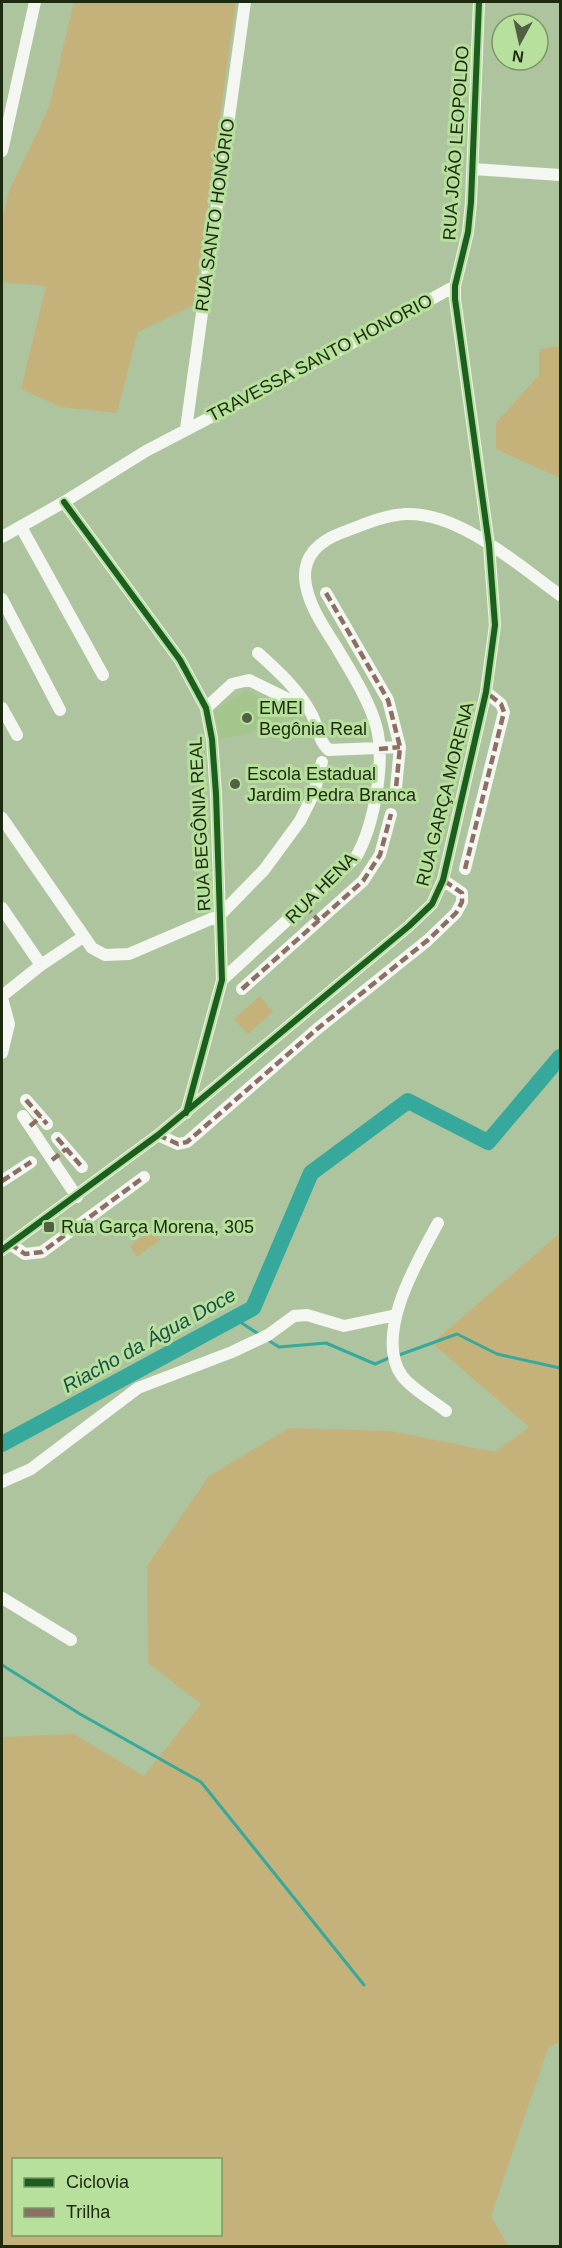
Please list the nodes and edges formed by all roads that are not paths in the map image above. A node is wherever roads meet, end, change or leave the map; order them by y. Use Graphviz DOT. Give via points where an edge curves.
graph roads {
  1 [pos="35,2"];
  2 [pos="245,2"];
  3 [pos="479,2"];
  4 [pos="2,151"];
  5 [pos="472,169"];
  6 [pos="561,175"];
  7 [pos="455,286"];
  8 [pos="186,429"];
  9 [pos="64,502"];
  10 [pos="21,527"];
  11 [pos="2,537"];
  12 [pos="489,545"];
  13 [pos="326,593"];
  14 [pos="561,595"];
  15 [pos="2,599"];
  16 [pos="258,653"];
  17 [pos="103,675"];
  18 [pos="486,692"];
  19 [pos="2,708"];
  20 [pos="206,708"];
  21 [pos="60,710"];
  22 [pos="311,711"];
  23 [pos="16,735"];
  24 [pos="400,747"];
  25 [pos="379,749"];
  26 [pos="322,762"];
  27 [pos="396,788"];
  28 [pos="391,814"];
  29 [pos="2,818"];
  30 [pos="465,869"];
  31 [pos="443,880"];
  32 [pos="305,906"];
  33 [pos="2,908"];
  34 [pos="220,915"];
  35 [pos="319,921"];
  36 [pos="83,937"];
  37 [pos="41,965"];
  38 [pos="222,980"];
  39 [pos="242,989"];
  40 [pos="2,997"];
  41 [pos="2,1053"];
  42 [pos="26,1100"];
  43 [pos="186,1113"];
  44 [pos="158,1135"];
  45 [pos="57,1138"];
  46 [pos="66,1149"];
  47 [pos="52,1160"];
  48 [pos="31,1162"];
  49 [pos="82,1167"];
  50 [pos="144,1177"];
  51 [pos="2,1181"];
  52 [pos="77,1197"];
  53 [pos="438,1223"];
  54 [pos="6,1247"];
  55 [pos="396,1315"];
  56 [pos="446,1411"];
  57 [pos="2,1482"];
  58 [pos="2,1598"];
  59 [pos="71,1640"];
  1 -- 4 [label="street"];
  2 -- 8 [label="street, RUA SANTO HONÓRIO"];
  3 -- 5 [label="street, RUA JOÃO LEOPOLDO"];
  5 -- 6 [label="street"];
  5 -- 7 [label="street, RUA JOÃO LEOPOLDO" via="468,232"];
  7 -- 8 [label="street, TRAVESSA SANTO HONORIO"];
  7 -- 12 [label="street, RUA GARÇA MORENA"];
  8 -- 9 [label="street, TRAVESSA SANTO HONORIO"];
  9 -- 10 [label="street, TRAVESSA SANTO HONORIO"];
  9 -- 20 [label="street, RUA BEGÔNIA REAL" via="180,660"];
  10 -- 11 [label="street, TRAVESSA SANTO HONORIO"];
  10 -- 17 [label="street"];
  12 -- 14 [label="street, RUA HENA"];
  12 -- 18 [label="street, RUA GARÇA MORENA" via="495,625"];
  12 -- 25 [label="street, RUA HENA" via="452,523 408,514 384,517 332,536 310,554 305,571 307,591 372,716"];
  13 -- 24 [label="street" via="388,700"];
  15 -- 21 [label="street"];
  16 -- 22 [label="street"];
  18 -- 30 [label="street" via="501,704 504,712"];
  18 -- 31 [label="street, RUA GARÇA MORENA"];
  19 -- 23 [label="street"];
  20 -- 22 [label="street" via="232,684 249,680"];
  20 -- 34 [label="street, RUA BEGÔNIA REAL" via="216,794"];
  22 -- 25 [label="street" via="322,744 333,751"];
  24 -- 25 [label="street"];
  24 -- 27 [label="street"];
  25 -- 32 [label="street, RUA HENA" via="376,793 363,846"];
  26 -- 34 [label="street" via="314,793 300,821 264,870"];
  28 -- 35 [label="street" via="388,834 373,867 350,895"];
  29 -- 36 [label="street"];
  31 -- 43 [label="street, RUA GARÇA MORENA" via="432,904 409,926"];
  31 -- 44 [label="street" via="462,893 462,902 429,940 317,1029 187,1142 178,1144"];
  32 -- 35 [label="street"];
  32 -- 38 [label="street, RUA HENA"];
  33 -- 37 [label="street"];
  34 -- 36 [label="street" via="129,954 105,955"];
  34 -- 38 [label="street, RUA BEGÔNIA REAL"];
  35 -- 39 [label="street"];
  36 -- 37 [label="street"];
  37 -- 40 [label="street"];
  38 -- 43 [label="street, RUA BEGÔNIA REAL"];
  40 -- 41 [label="street" via="9,1024"];
  42 -- 47 [label="street" via="44,1121 26,1121"];
  43 -- 44 [label="street, RUA GARÇA MORENA"];
  44 -- 52 [label="street, RUA GARÇA MORENA"];
  45 -- 46 [label="street"];
  46 -- 47 [label="street"];
  46 -- 49 [label="street"];
  47 -- 52 [label="street"];
  48 -- 51 [label="street"];
  50 -- 54 [label="street" via="42,1252 26,1254"];
  52 -- 54 [label="street, RUA GARÇA MORENA"];
  53 -- 55 [label="street" via="416,1263"];
  55 -- 56 [label="street" via="395,1355 402,1376"];
  55 -- 57 [label="street" via="344,1326 294,1316 268,1335 232,1352 138,1388 31,1469"];
  58 -- 59 [label="street"];
}
